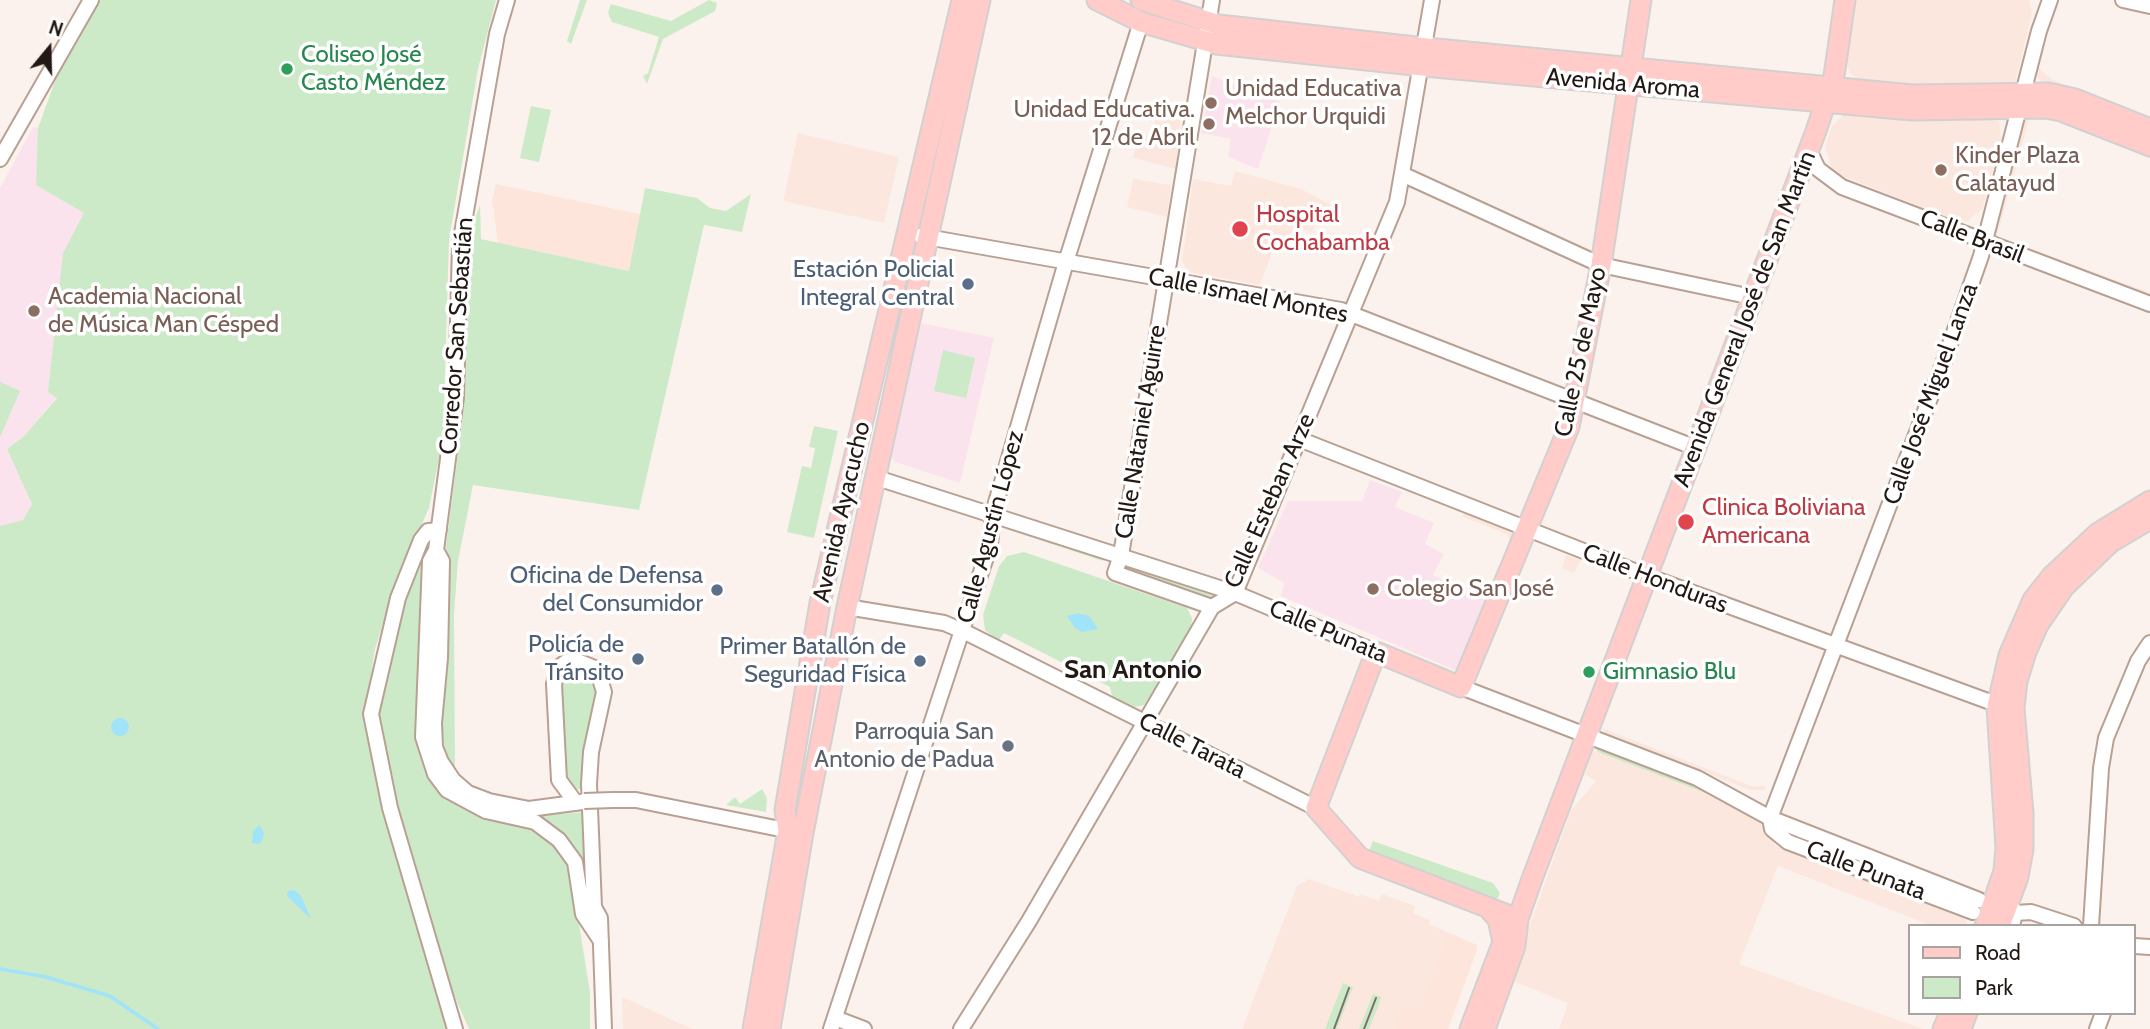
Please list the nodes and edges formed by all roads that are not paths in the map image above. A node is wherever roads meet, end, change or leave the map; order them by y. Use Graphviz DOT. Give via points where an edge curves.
graph roads {
  1 [pos="92,0"];
  2 [pos="507,0"];
  3 [pos="962,0"];
  4 [pos="980,0"];
  5 [pos="1097,0"];
  6 [pos="1141,0"];
  7 [pos="1212,0"];
  8 [pos="1432,0"];
  9 [pos="1641,0"];
  10 [pos="1845,0"];
  11 [pos="2050,0"];
  12 [pos="2123,0"];
  13 [pos="2150,6"];
  14 [pos="1141,22"];
  15 [pos="1206,32"];
  16 [pos="1424,57"];
  17 [pos="1631,76"];
  18 [pos="1828,95"];
  19 [pos="2021,99"];
  20 [pos="2150,129"];
  21 [pos="2150,146"];
  22 [pos="1809,150"];
  23 [pos="0,159"];
  24 [pos="1404,175"];
  25 [pos="906,233"];
  26 [pos="927,237"];
  27 [pos="1983,242"];
  28 [pos="1066,262"];
  29 [pos="1601,265"];
  30 [pos="1167,279"];
  31 [pos="1752,297"];
  32 [pos="2150,304"];
  33 [pos="1350,313"];
  34 [pos="1576,403"];
  35 [pos="1299,439"];
  36 [pos="1696,448"];
  37 [pos="874,477"];
  38 [pos="2150,502"];
  39 [pos="993,513"];
  40 [pos="2150,519"];
  41 [pos="439,530"];
  42 [pos="1527,530"];
  43 [pos="436,550"];
  44 [pos="1121,555"];
  45 [pos="1647,576"];
  46 [pos="1234,593"];
  47 [pos="847,607"];
  48 [pos="1212,607"];
  49 [pos="963,631"];
  50 [pos="2150,643"];
  51 [pos="1837,648"];
  52 [pos="1376,652"];
  53 [pos="1461,687"];
  54 [pos="2005,707"];
  55 [pos="1146,723"];
  56 [pos="1586,737"];
  57 [pos="580,802"];
  58 [pos="1316,808"];
  59 [pos="1770,818"];
  60 [pos="795,832"];
  61 [pos="1490,910"];
  62 [pos="1993,912"];
  63 [pos="1518,919"];
  64 [pos="2068,924"];
  65 [pos="2091,924"];
  66 [pos="601,941"];
  67 [pos="833,1023"];
  68 [pos="454,1029"];
  69 [pos="604,1029"];
  70 [pos="753,1029"];
  71 [pos="770,1029"];
  72 [pos="864,1029"];
  73 [pos="961,1029"];
  74 [pos="1470,1029"];
  75 [pos="1485,1029"];
  1 -- 23 [label="street"];
  2 -- 41 [label="street, Corredor San Sebastián" via="460,245 456,398"];
  3 -- 25 [label="main road, Avenida Ayacucho"];
  4 -- 26 [label="main road, Avenida Ayacucho"];
  5 -- 14 [label="main road, Avenida Aroma"];
  6 -- 15 [label="main road, Avenida Aroma"];
  7 -- 15 [label="street, Calle Nataniel Aguirre"];
  8 -- 16 [label="street, Calle Esteban Arze"];
  9 -- 17 [label="main road, Calle 25 de Mayo"];
  10 -- 18 [label="main road, Avenida General José de San Martín"];
  11 -- 19 [label="street, Calle José Miguel Lanza"];
  12 -- 13 [label="street"];
  14 -- 15 [label="main road, Avenida Aroma"];
  14 -- 28 [label="street, Calle Agustín López"];
  15 -- 16 [label="main road, Avenida Aroma"];
  15 -- 30 [label="street, Calle Nataniel Aguirre"];
  16 -- 17 [label="main road, Avenida Aroma"];
  16 -- 24 [label="street, Calle Esteban Arze"];
  17 -- 18 [label="main road, Avenida Aroma"];
  17 -- 29 [label="main road, Calle 25 de Mayo"];
  18 -- 19 [label="main road, Avenida Aroma"];
  18 -- 22 [label="main road, Avenida General José de San Martín"];
  19 -- 20 [label="main road, Avenida Aroma" via="2064,96"];
  19 -- 21 [label="main road, Avenida Aroma"];
  19 -- 27 [label="street, Calle José Miguel Lanza"];
  22 -- 27 [label="street, Calle Brasil" via="1818,169 1842,187"];
  22 -- 31 [label="main road, Avenida General José de San Martín"];
  24 -- 29 [label="street"];
  24 -- 33 [label="street, Calle Esteban Arze" via="1390,223"];
  25 -- 26 [label="street, Calle Ismael Montes"];
  25 -- 60 [label="main road, Avenida Ayacucho" via="818,615 785,810"];
  26 -- 28 [label="street, Calle Ismael Montes"];
  26 -- 37 [label="main road, Avenida Ayacucho"];
  27 -- 32 [label="street, Calle Brasil"];
  27 -- 51 [label="street, Calle José Miguel Lanza" via="1943,364"];
  28 -- 30 [label="street, Calle Ismael Montes"];
  28 -- 39 [label="street, Calle Agustín López"];
  29 -- 31 [label="street"];
  29 -- 34 [label="main road, Calle 25 de Mayo"];
  30 -- 33 [label="street, Calle Ismael Montes"];
  30 -- 44 [label="street, Calle Nataniel Aguirre"];
  31 -- 36 [label="main road, Avenida General José de San Martín"];
  33 -- 34 [label="street, Calle Ismael Montes"];
  33 -- 35 [label="street, Calle Esteban Arze"];
  34 -- 36 [label="street, Calle Ismael Montes"];
  34 -- 42 [label="main road, Calle 25 de Mayo"];
  35 -- 42 [label="street, Calle Honduras"];
  35 -- 46 [label="street, Calle Esteban Arze"];
  36 -- 45 [label="main road, Avenida General José de San Martín"];
  37 -- 39 [label="street, Calle Punata"];
  37 -- 47 [label="main road, Avenida Ayacucho"];
  38 -- 54 [label="main road" via="2116,519 2077,550 2033,600 2009,655"];
  39 -- 44 [label="street, Calle Punata"];
  39 -- 49 [label="street, Calle Agustín López" via="993,535"];
  40 -- 54 [label="main road" via="2092,558 2049,607"];
  41 -- 43 [label="street, Corredor San Sebastián"];
  41 -- 68 [label="street" via="428,531 421,540 398,598 371,714 390,808"];
  42 -- 45 [label="street, Calle Honduras"];
  42 -- 53 [label="main road, Calle 25 de Mayo"];
  43 -- 57 [label="street, Corredor San Sebastián" via="442,561 434,723 441,762 468,793 489,802 529,809"];
  43 -- 66 [label="street, Corredor San Sebastián" via="430,561 426,753 447,790 486,811 535,822 559,840 575,862 583,914"];
  44 -- 46 [label="street, Calle Punata"];
  44 -- 48 [label="street, Calle Nataniel Aguirre" via="1115,573"];
  45 -- 51 [label="street, Calle Honduras"];
  45 -- 56 [label="main road, Avenida General José de San Martín"];
  46 -- 48 [label="street, Calle Esteban Arze"];
  46 -- 52 [label="street, Calle Punata"];
  47 -- 49 [label="street, Calle Tarata" via="944,623"];
  47 -- 60 [label="main road, Avenida Ayacucho"];
  48 -- 55 [label="street, Calle Esteban Arze"];
  49 -- 55 [label="street, Calle Tarata"];
  49 -- 67 [label="street, Calle Agustín López"];
  50 -- 65 [label="street" via="2106,738"];
  51 -- 54 [label="street, Calle Honduras"];
  51 -- 59 [label="street, Calle José Miguel Lanza"];
  52 -- 53 [label="main road, Calle Punata"];
  52 -- 58 [label="main road"];
  53 -- 56 [label="street, Calle Punata"];
  54 -- 62 [label="main road" via="2007,825 2004,871"];
  55 -- 58 [label="street, Calle Tarata"];
  55 -- 73 [label="street, Calle Esteban Arze"];
  56 -- 59 [label="street, Calle Punata" via="1698,778"];
  56 -- 63 [label="main road, Avenida General José de San Martín"];
  57 -- 60 [label="street, Corredor San Sebastián, bridge" via="636,800"];
  57 -- 66 [label="street" via="559,780 554,684 558,668 575,660 597,668 604,692 589,784 594,907"];
  58 -- 61 [label="main road, Calle Tarata" via="1360,858"];
  59 -- 62 [label="street, Calle Punata"];
  60 -- 70 [label="main road, Avenida Ayacucho"];
  60 -- 71 [label="main road, Avenida Ayacucho"];
  61 -- 63 [label="main road, Calle Tarata"];
  61 -- 74 [label="main road" via="1503,942"];
  62 -- 64 [label="street, Calle Punata" via="2031,912"];
  63 -- 75 [label="main road, Avenida General José de San Martín" via="1515,946"];
  66 -- 69 [label="street"];
  67 -- 72 [label="street"];
}
